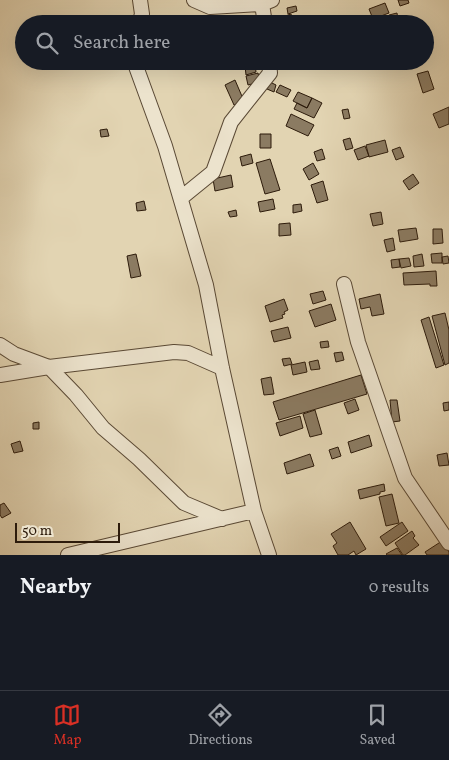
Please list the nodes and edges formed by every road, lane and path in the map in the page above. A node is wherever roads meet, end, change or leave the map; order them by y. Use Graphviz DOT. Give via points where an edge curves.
graph roads {
  1 [pos="140,0"];
  2 [pos="194,0"];
  3 [pos="267,2"];
  4 [pos="142,15"];
  5 [pos="266,15"];
  6 [pos="137,70"];
  7 [pos="270,70"];
  8 [pos="181,198"];
  9 [pos="344,284"];
  10 [pos="0,345"];
  11 [pos="49,368"];
  12 [pos="222,368"];
  13 [pos="0,376"];
  14 [pos="254,511"];
  15 [pos="222,519"];
  16 [pos="449,543"];
  17 [pos="68,555"];
  18 [pos="269,555"];
  1 -- 4 [label="street"];
  2 -- 3 [label="street" via="210,7"];
  3 -- 5 [label="street"];
  6 -- 8 [label="street"];
  7 -- 8 [label="street" via="232,122 213,172"];
  8 -- 12 [label="street" via="206,285"];
  9 -- 16 [label="street" via="358,342 405,478"];
  10 -- 11 [label="street"];
  11 -- 12 [label="street" via="174,352 188,353"];
  11 -- 13 [label="street"];
  11 -- 15 [label="street" via="103,428 184,503"];
  12 -- 14 [label="street"];
  14 -- 15 [label="street"];
  14 -- 18 [label="street"];
  15 -- 17 [label="street"];
}
